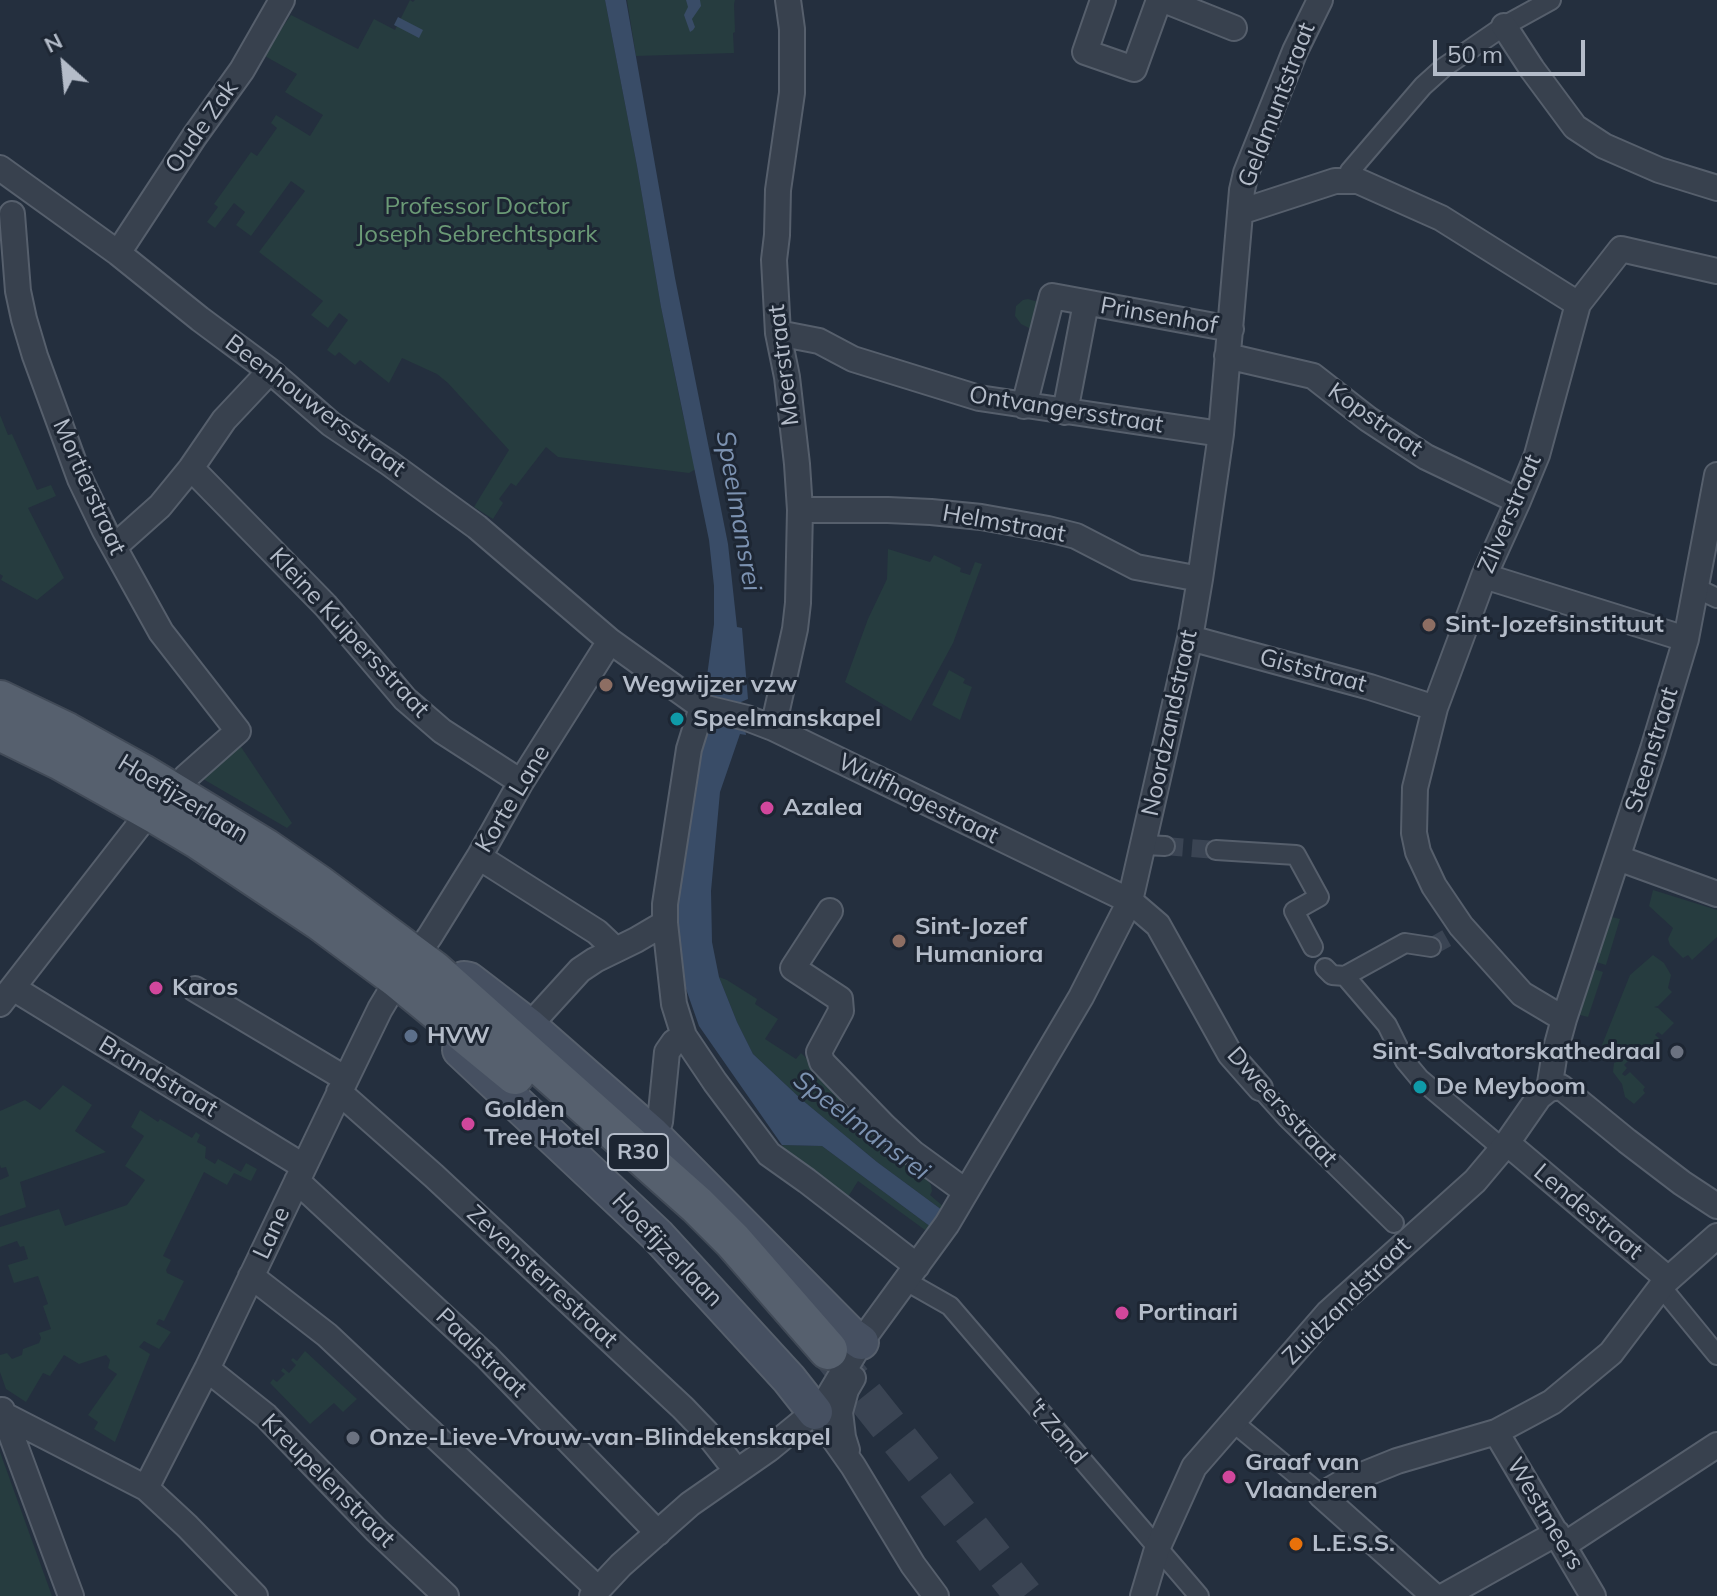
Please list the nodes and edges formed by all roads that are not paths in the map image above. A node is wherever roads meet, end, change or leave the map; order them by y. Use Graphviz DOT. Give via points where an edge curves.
graph roads {
  1 [pos="282,0"];
  2 [pos="788,0"];
  3 [pos="1103,0"];
  4 [pos="1162,0"];
  5 [pos="1320,0"];
  6 [pos="1551,0"];
  7 [pos="1504,26"];
  8 [pos="1234,28"];
  9 [pos="0,168"];
  10 [pos="1346,180"];
  11 [pos="1717,188"];
  12 [pos="29,189"];
  13 [pos="1240,212"];
  14 [pos="6,222"];
  15 [pos="118,253"];
  16 [pos="1717,271"];
  17 [pos="1086,303"];
  18 [pos="1578,304"];
  19 [pos="1231,329"];
  20 [pos="778,333"];
  21 [pos="1227,356"];
  22 [pos="270,371"];
  23 [pos="1024,406"];
  24 [pos="1065,412"];
  25 [pos="1221,434"];
  26 [pos="191,468"];
  27 [pos="1717,475"];
  28 [pos="1518,501"];
  29 [pos="800,510"];
  30 [pos="114,547"];
  31 [pos="1484,576"];
  32 [pos="1200,579"];
  33 [pos="1706,593"];
  34 [pos="1190,638"];
  35 [pos="1686,639"];
  36 [pos="610,641"];
  37 [pos="0,700"];
  38 [pos="705,708"];
  39 [pos="1435,708"];
  40 [pos="773,728"];
  41 [pos="0,731"];
  42 [pos="521,782"];
  43 [pos="162,802"];
  44 [pos="1216,850"];
  45 [pos="479,857"];
  46 [pos="1618,858"];
  47 [pos="1717,894"];
  48 [pos="1130,901"];
  49 [pos="830,911"];
  50 [pos="665,923"];
  51 [pos="1313,947"];
  52 [pos="1431,947"];
  53 [pos="615,949"];
  54 [pos="1325,968"];
  55 [pos="415,975"];
  56 [pos="1345,976"];
  57 [pos="195,989"];
  58 [pos="6,996"];
  59 [pos="1564,1019"];
  60 [pos="529,1026"];
  61 [pos="684,1036"];
  62 [pos="342,1085"];
  63 [pos="1260,1088"];
  64 [pos="1549,1089"];
  65 [pos="651,1133"];
  66 [pos="1505,1146"];
  67 [pos="300,1173"];
  68 [pos="965,1191"];
  69 [pos="1717,1206"];
  70 [pos="1394,1223"];
  71 [pos="1717,1236"];
  72 [pos="911,1274"];
  73 [pos="251,1276"];
  74 [pos="1664,1283"];
  75 [pos="832,1353"];
  76 [pos="1717,1355"];
  77 [pos="207,1369"];
  78 [pos="2,1410"];
  79 [pos="815,1412"];
  80 [pos="1233,1422"];
  81 [pos="1496,1432"];
  82 [pos="1717,1445"];
  83 [pos="853,1466"];
  84 [pos="736,1470"];
  85 [pos="146,1488"];
  86 [pos="1321,1495"];
  87 [pos="658,1533"];
  88 [pos="1560,1539"];
  89 [pos="1157,1549"];
  90 [pos="595,1592"];
  91 [pos="71,1596"];
  92 [pos="255,1596"];
  93 [pos="446,1596"];
  94 [pos="936,1596"];
  95 [pos="1143,1596"];
  96 [pos="1199,1596"];
  97 [pos="1434,1596"];
  98 [pos="1444,1596"];
  99 [pos="1593,1596"];
  1 -- 15 [label="street, Oude Zak" via="242,70"];
  2 -- 20 [label="street, Moerstraat" via="792,74 774,260"];
  3 -- 4 [label="street" via="1085,52 1134,69"];
  4 -- 8 [label="street"];
  5 -- 13 [label="street, Geldmuntstraat" via="1246,173"];
  6 -- 7 [label="street"];
  7 -- 10 [label="street" via="1423,86"];
  7 -- 11 [label="street" via="1575,127 1659,170"];
  9 -- 12 [label="street, Beenhouwersstraat"];
  10 -- 13 [label="street"];
  10 -- 18 [label="street" via="1441,218"];
  12 -- 14 [label="street"];
  12 -- 15 [label="street, Beenhouwersstraat"];
  13 -- 19 [label="street, Noordzandstraat"];
  14 -- 30 [label="street, Mortierstraat" via="35,356 80,479"];
  15 -- 22 [label="street, Beenhouwersstraat"];
  16 -- 18 [label="street, Zilverstraat" via="1621,249"];
  17 -- 19 [label="street, Prinsenhof"];
  17 -- 23 [label="street, Prinsenhof" via="1052,296"];
  17 -- 24 [label="street, Prinsenhof"];
  18 -- 28 [label="street, Zilverstraat" via="1537,455"];
  19 -- 21 [label="street, Noordzandstraat"];
  20 -- 23 [label="street, Ontvangersstraat" via="819,341 853,359 967,395"];
  20 -- 29 [label="street, Moerstraat"];
  21 -- 25 [label="street, Noordzandstraat"];
  21 -- 28 [label="street, Kopstraat" via="1313,376 1426,457"];
  22 -- 26 [label="street" via="224,420"];
  22 -- 36 [label="street, Beenhouwersstraat" via="331,424 477,527"];
  23 -- 24 [label="street, Ontvangersstraat"];
  24 -- 25 [label="street, Ontvangersstraat"];
  25 -- 32 [label="street, Noordzandstraat"];
  26 -- 30 [label="street" via="160,506"];
  26 -- 42 [label="street, Kleine Kuipersstraat" via="326,606 405,699 442,731"];
  27 -- 33 [label="street, Steenstraat"];
  28 -- 31 [label="street, Zilverstraat"];
  29 -- 32 [label="street, Helmstraat" via="981,517 1076,536 1136,567"];
  29 -- 40 [label="street, Moerstraat" via="795,629"];
  30 -- 43 [label="street, Mortierstraat" via="161,632 238,731"];
  31 -- 35 [label="street"];
  31 -- 39 [label="street, Zilverstraat"];
  32 -- 34 [label="street, Noordzandstraat"];
  33 -- 35 [label="street, Steenstraat"];
  34 -- 39 [label="street, Giststraat"];
  34 -- 48 [label="street, Noordzandstraat" via="1154,846"];
  35 -- 46 [label="street, Steenstraat"];
  36 -- 38 [label="street, Beenhouwersstraat"];
  36 -- 42 [label="street, Korte Lane"];
  37 -- 43 [label="main road, Hoefijzerlaan / R30" via="67,732"];
  38 -- 40 [label="street, Wulfhagestraat"];
  38 -- 50 [label="street" via="689,753"];
  39 -- 59 [label="street, Zilverstraat" via="1415,788 1418,852 1458,930 1522,994"];
  40 -- 48 [label="street, Wulfhagestraat"];
  41 -- 43 [label="main road, Hoefijzerlaan / R30"];
  42 -- 45 [label="street, Korte Lane"];
  43 -- 55 [label="main road, Hoefijzerlaan / R30" via="319,885"];
  43 -- 58 [label="street"];
  44 -- 51 [label="street" via="1296,855 1319,897 1294,911"];
  45 -- 53 [label="street"];
  45 -- 55 [label="street, Korte Lane" via="430,936"];
  46 -- 47 [label="street"];
  46 -- 59 [label="street, Steenstraat"];
  48 -- 63 [label="street, Dweersstraat" via="1158,925 1230,1054"];
  48 -- 68 [label="street, Noordzandstraat" via="1081,997"];
  49 -- 68 [label="street" via="793,968 840,999 841,1011 819,1052 822,1062 913,1153"];
  50 -- 53 [label="street"];
  50 -- 61 [label="street" via="674,1004"];
  52 -- 56 [label="street" via="1405,943"];
  53 -- 60 [label="street" via="580,970"];
  54 -- 56 [label="street"];
  55 -- 60 [label="main road, Hoefijzerlaan" via="469,980"];
  55 -- 62 [label="street, Lane" via="380,1009"];
  55 -- 75 [label="main road, Hoefijzerlaan / R30" via="697,1205"];
  55 -- 79 [label="main road, Hoefijzerlaan" via="434,1027 658,1236"];
  56 -- 66 [label="street" via="1387,1025 1420,1079"];
  57 -- 62 [label="street, Zevensterrestraat"];
  58 -- 67 [label="street, Brandstraat"];
  59 -- 64 [label="street"];
  60 -- 65 [label="main road, Hoefijzerlaan"];
  61 -- 65 [label="street" via="667,1052 660,1122"];
  61 -- 72 [label="street" via="769,1154"];
  62 -- 67 [label="street, Lane"];
  62 -- 84 [label="street, Zevensterrestraat" via="683,1408"];
  63 -- 70 [label="street, Dweersstraat"];
  64 -- 66 [label="street, Zuidzandstraat"];
  64 -- 69 [label="street" via="1561,1087"];
  65 -- 75 [label="main road, Hoefijzerlaan" via="839,1323"];
  66 -- 74 [label="street, Lendestraat" via="1661,1273"];
  66 -- 80 [label="street, Zuidzandstraat" via="1464,1191 1328,1313"];
  67 -- 73 [label="street, Lane"];
  67 -- 87 [label="street, Paalstraat"];
  68 -- 72 [label="street"];
  71 -- 74 [label="street"];
  72 -- 75 [label="street"];
  72 -- 89 [label="street, 't Zand" via="950,1306"];
  73 -- 77 [label="street, Lane"];
  73 -- 90 [label="street" via="327,1335"];
  74 -- 76 [label="street" via="1667,1294"];
  74 -- 81 [label="street" via="1591,1371 1552,1402"];
  75 -- 79 [label="street" via="824,1404"];
  75 -- 83 [label="street" via="862,1358 840,1412"];
  77 -- 85 [label="street, Lane"];
  77 -- 93 [label="street, Kreupelenstraat" via="266,1416"];
  78 -- 85 [label="street"];
  78 -- 91 [label="street"];
  79 -- 83 [label="street"];
  79 -- 84 [label="street"];
  80 -- 86 [label="street"];
  80 -- 89 [label="street, Zuidzandstraat" via="1194,1467"];
  81 -- 86 [label="street" via="1397,1461"];
  81 -- 88 [label="street, Westmeers"];
  82 -- 88 [label="street"];
  83 -- 94 [label="street"];
  84 -- 87 [label="street"];
  85 -- 92 [label="street"];
  86 -- 97 [label="street"];
  87 -- 90 [label="street"];
  88 -- 98 [label="street"];
  88 -- 99 [label="street, Westmeers"];
  89 -- 95 [label="street, Zuidzandstraat"];
  89 -- 96 [label="street, 't Zand"];
}
